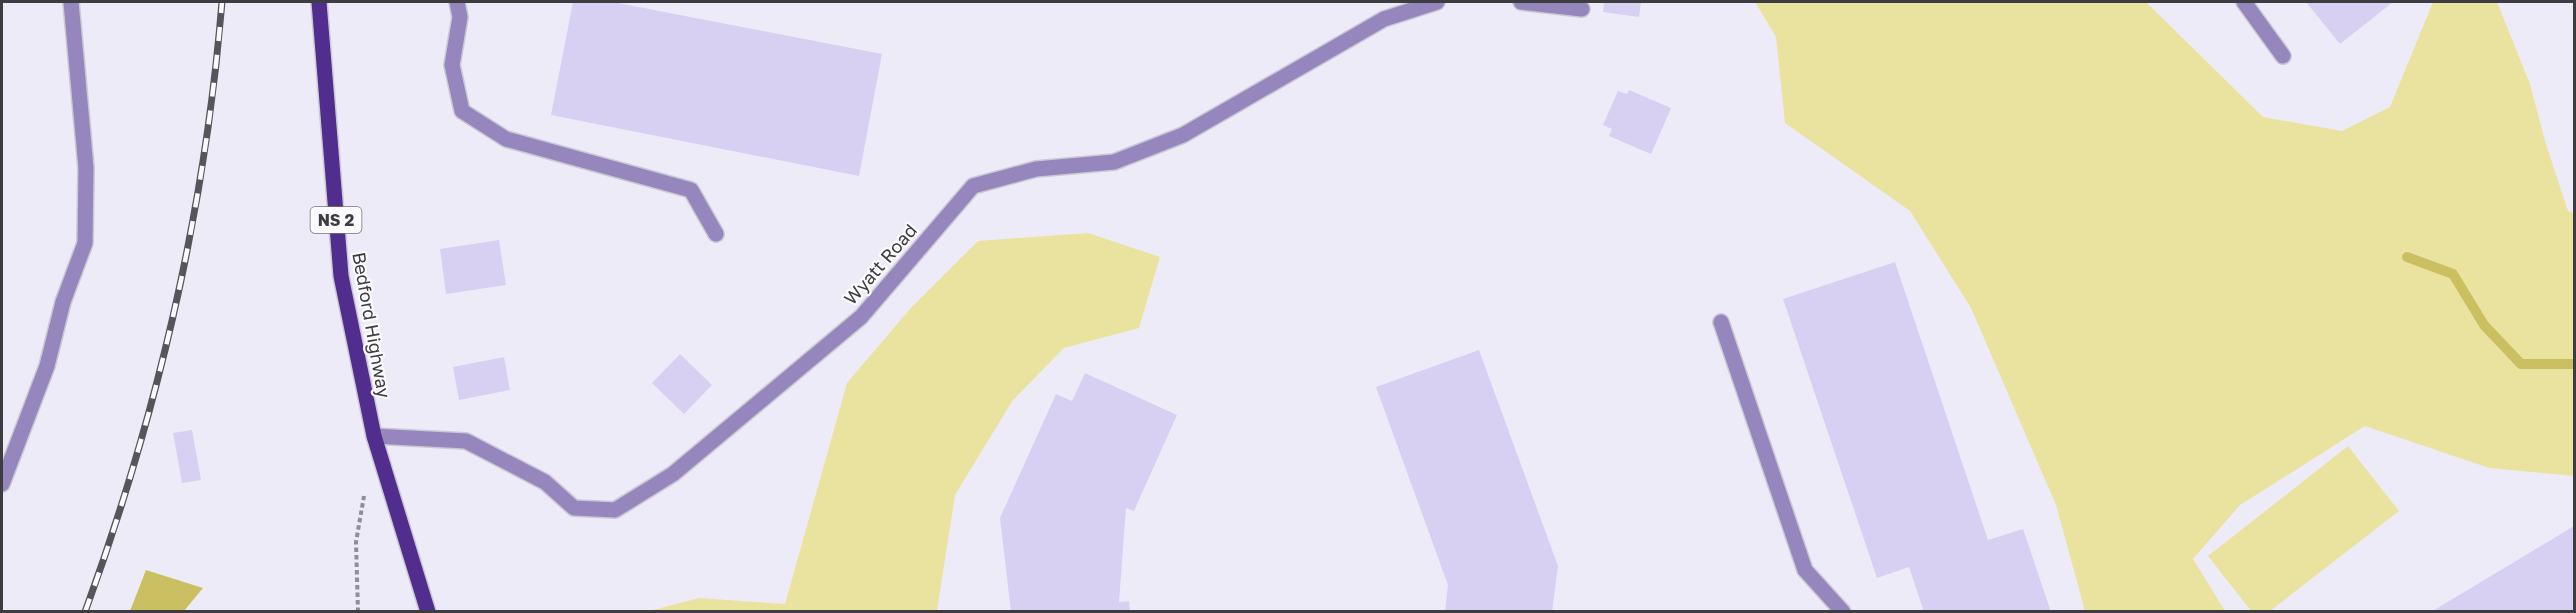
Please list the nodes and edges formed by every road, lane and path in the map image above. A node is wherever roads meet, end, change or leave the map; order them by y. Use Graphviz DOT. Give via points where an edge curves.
graph roads {
  1 [pos="71,2"];
  2 [pos="319,2"];
  3 [pos="458,2"];
  4 [pos="1437,2"];
  5 [pos="1521,2"];
  6 [pos="2244,2"];
  7 [pos="1581,9"];
  8 [pos="2283,57"];
  9 [pos="716,234"];
  10 [pos="1721,322"];
  11 [pos="374,436"];
  12 [pos="2,484"];
  13 [pos="364,495"];
  14 [pos="358,612"];
  15 [pos="428,612"];
  16 [pos="1843,612"];
  1 -- 12 [label="street" via="86,168 85,243 63,302 47,366"];
  2 -- 11 [label="main road, Bedford Highway / NS 2" via="340,276"];
  3 -- 9 [label="street" via="460,17 452,65 462,111 506,139 691,190"];
  4 -- 11 [label="street, Wyatt Road" via="1384,19 1183,135 1143,151 1114,162 1036,169 973,186 861,317 673,474 615,510 574,508 544,482 466,441"];
  5 -- 7 [label="street"];
  6 -- 8 [label="street"];
  10 -- 16 [label="street" via="1805,570"];
  11 -- 15 [label="main road, Bedford Highway / NS 2"];
  13 -- 14 [label="path" via="356,542"];
}
